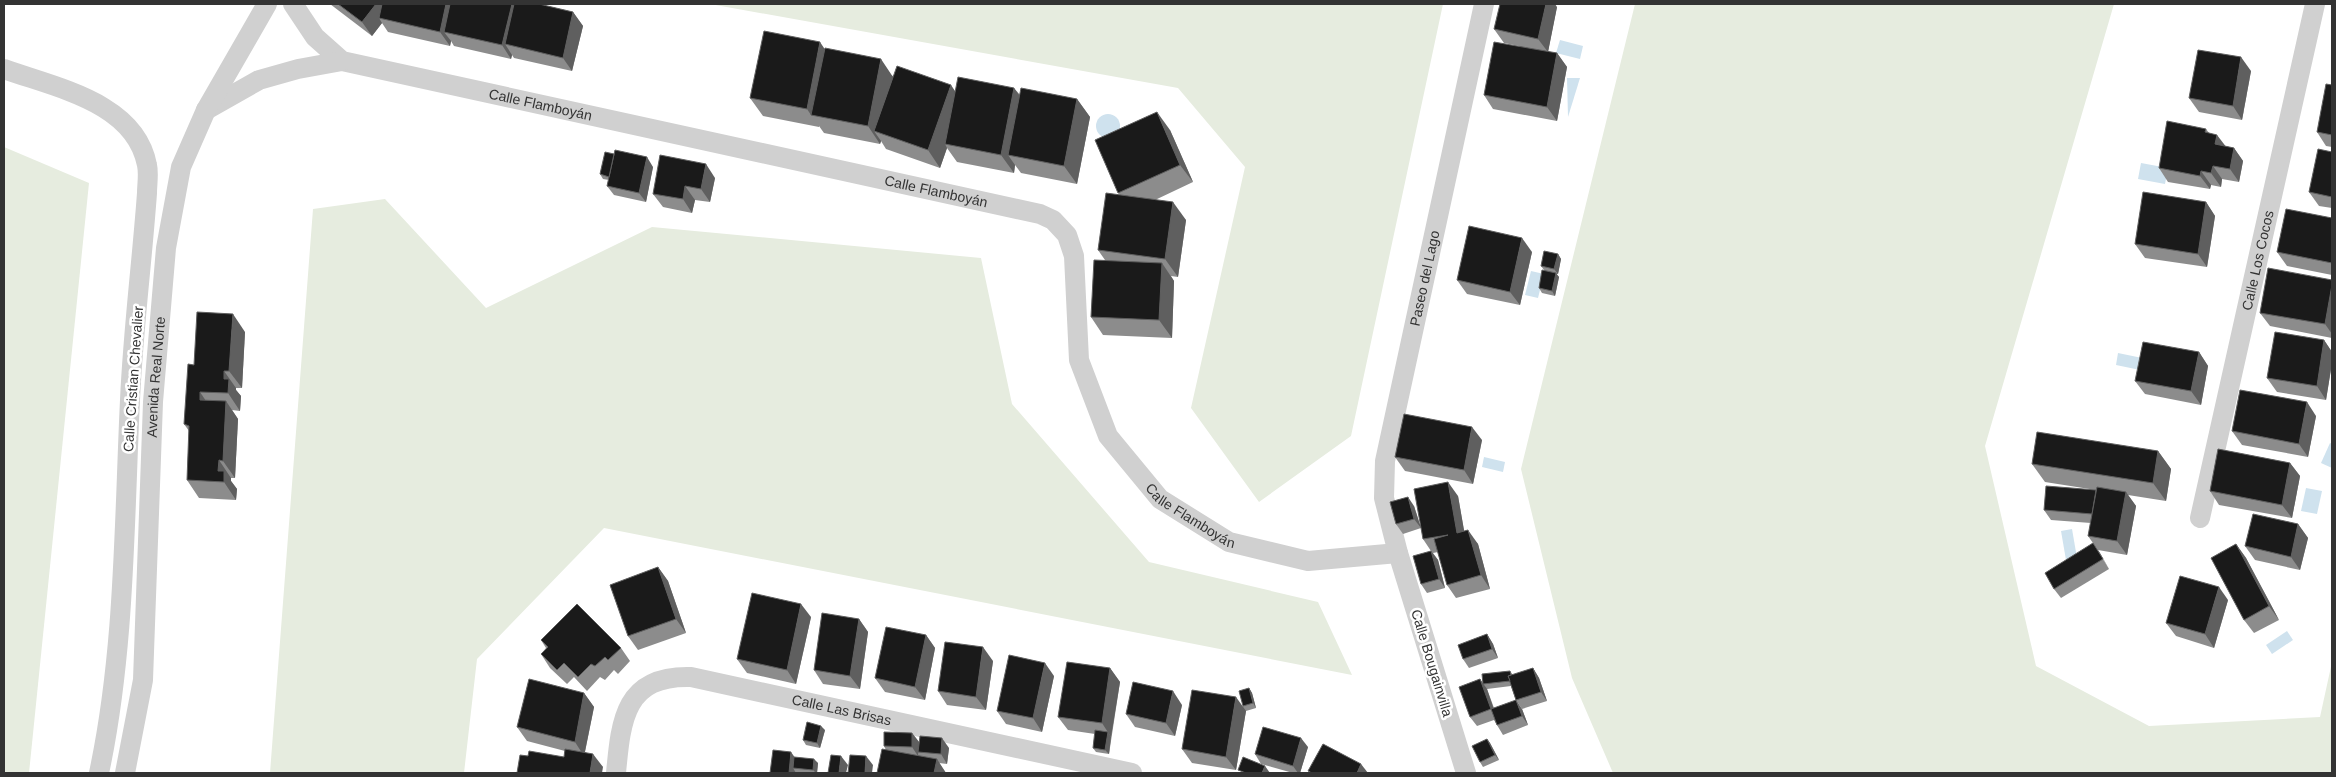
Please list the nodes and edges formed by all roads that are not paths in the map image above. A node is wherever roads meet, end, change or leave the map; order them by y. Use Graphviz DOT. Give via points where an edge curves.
graph roads {
  1 [pos="267,4"];
  2 [pos="294,4"];
  3 [pos="1484,4"];
  4 [pos="2315,4"];
  5 [pos="342,61"];
  6 [pos="4,69"];
  7 [pos="206,110"];
  8 [pos="2200,518"];
  9 [pos="1398,553"];
  10 [pos="99,773"];
  11 [pos="125,773"];
  12 [pos="616,773"];
  13 [pos="1132,773"];
  14 [pos="1466,773"];
  1 -- 7 [label="street, Avenida Real Norte"];
  2 -- 5 [label="street, Calle Flamboyán" via="315,37"];
  3 -- 9 [label="street, Paseo del Lago" via="1386,462 1384,498"];
  4 -- 8 [label="street, Calle Los Cocos"];
  5 -- 7 [label="street" via="259,80"];
  5 -- 9 [label="street, Calle Flamboyán" via="1040,214 1053,220 1067,236 1074,256 1079,360 1108,436 1160,499 1229,542 1308,561"];
  6 -- 10 [label="street, Calle Cristian Chevalier" via="109,110 123,120 139,141 147,166 130,397 116,680"];
  7 -- 11 [label="street, Avenida Real Norte" via="181,167 166,248 153,402 143,680"];
  9 -- 14 [label="street, Calle Bougainvilla"];
  12 -- 13 [label="street, Calle Las Brisas" via="620,728 626,709 638,693 653,682 672,676 691,676"];
}
